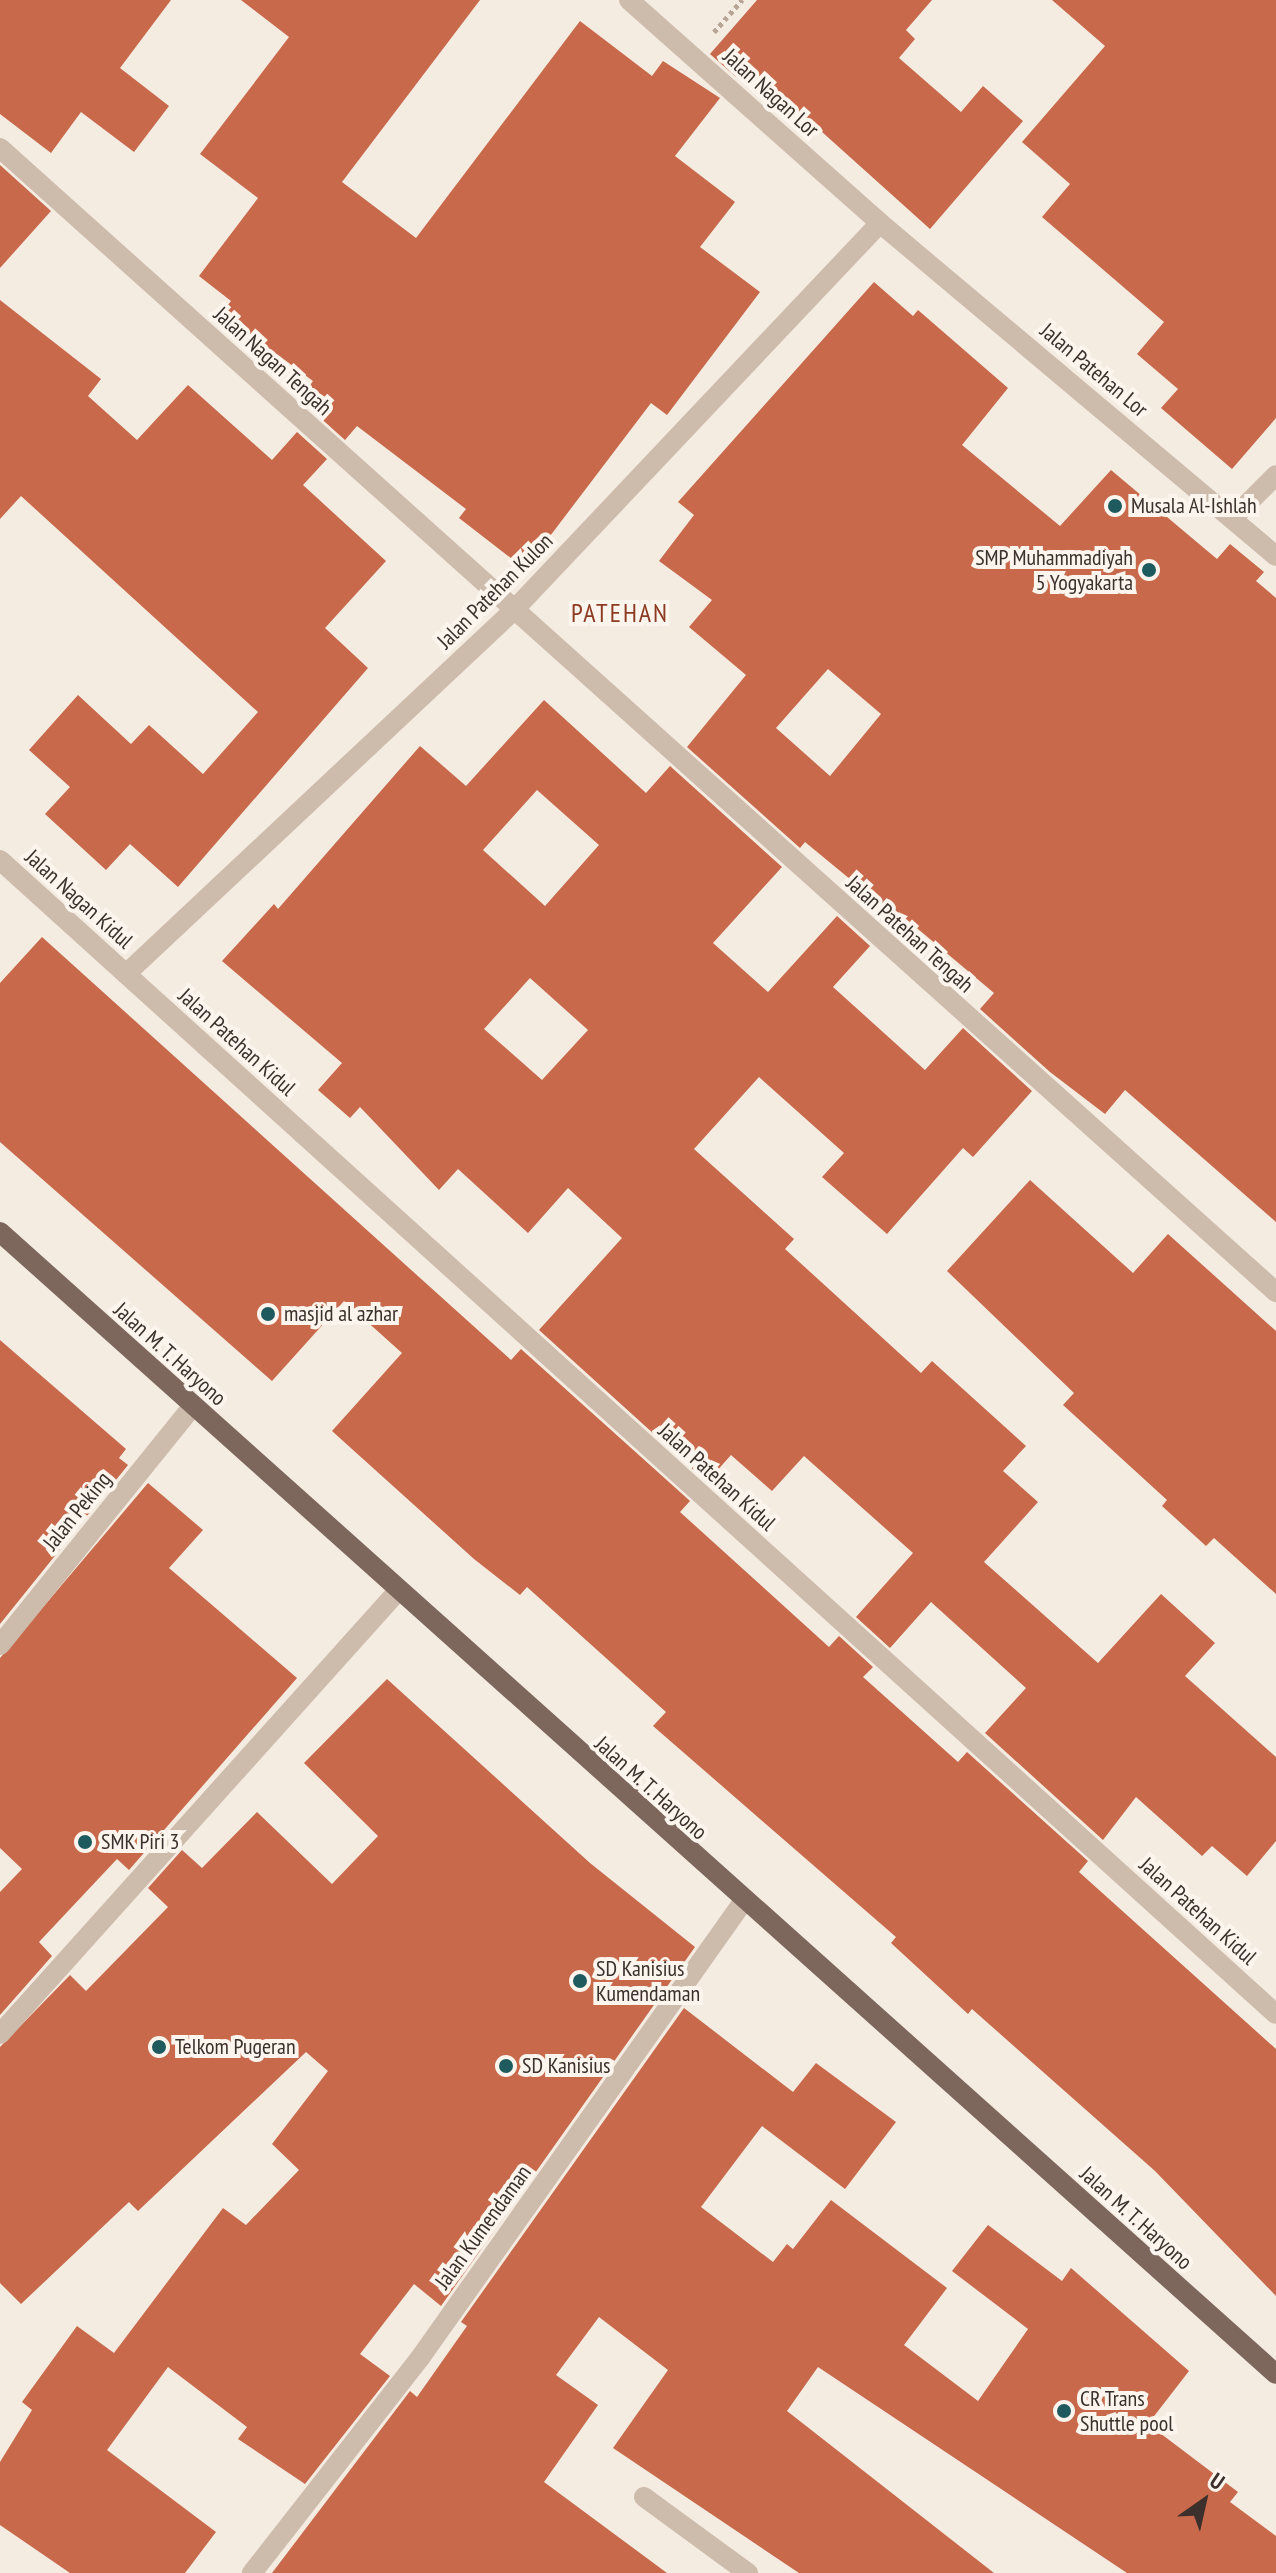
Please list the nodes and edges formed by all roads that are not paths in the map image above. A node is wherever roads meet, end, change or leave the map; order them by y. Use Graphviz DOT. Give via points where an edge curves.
graph roads {
  1 [pos="629,0"];
  2 [pos="0,148"];
  3 [pos="880,223"];
  4 [pos="1276,475"];
  5 [pos="1234,517"];
  6 [pos="1276,556"];
  7 [pos="513,611"];
  8 [pos="0,860"];
  9 [pos="126,974"];
  10 [pos="0,1232"];
  11 [pos="1276,1292"];
  12 [pos="192,1407"];
  13 [pos="397,1592"];
  14 [pos="0,1645"];
  15 [pos="743,1902"];
  16 [pos="1276,2014"];
  17 [pos="0,2034"];
  18 [pos="1276,2374"];
  19 [pos="644,2497"];
  20 [pos="252,2573"];
  21 [pos="748,2573"];
  1 -- 3 [label="street, Jalan Nagan Lor"];
  2 -- 7 [label="street, Jalan Nagan Tengah"];
  3 -- 5 [label="street, Jalan Patehan Lor"];
  3 -- 7 [label="street, Jalan Patehan Kulon"];
  4 -- 5 [label="street"];
  5 -- 6 [label="street, Jalan Patehan Lor"];
  7 -- 9 [label="street, Jalan Patehan Kulon"];
  7 -- 11 [label="street, Jalan Patehan Tengah"];
  8 -- 9 [label="street, Jalan Nagan Kidul"];
  9 -- 16 [label="street, Jalan Patehan Kidul"];
  10 -- 12 [label="main road, Jalan M. T. Haryono"];
  12 -- 13 [label="main road, Jalan M. T. Haryono"];
  12 -- 14 [label="street, Jalan Peking"];
  13 -- 15 [label="main road, Jalan M. T. Haryono"];
  13 -- 17 [label="street"];
  15 -- 18 [label="main road, Jalan M. T. Haryono"];
  15 -- 20 [label="street, Jalan Kumendaman" via="420,2358"];
  19 -- 21 [label="street"];
}
